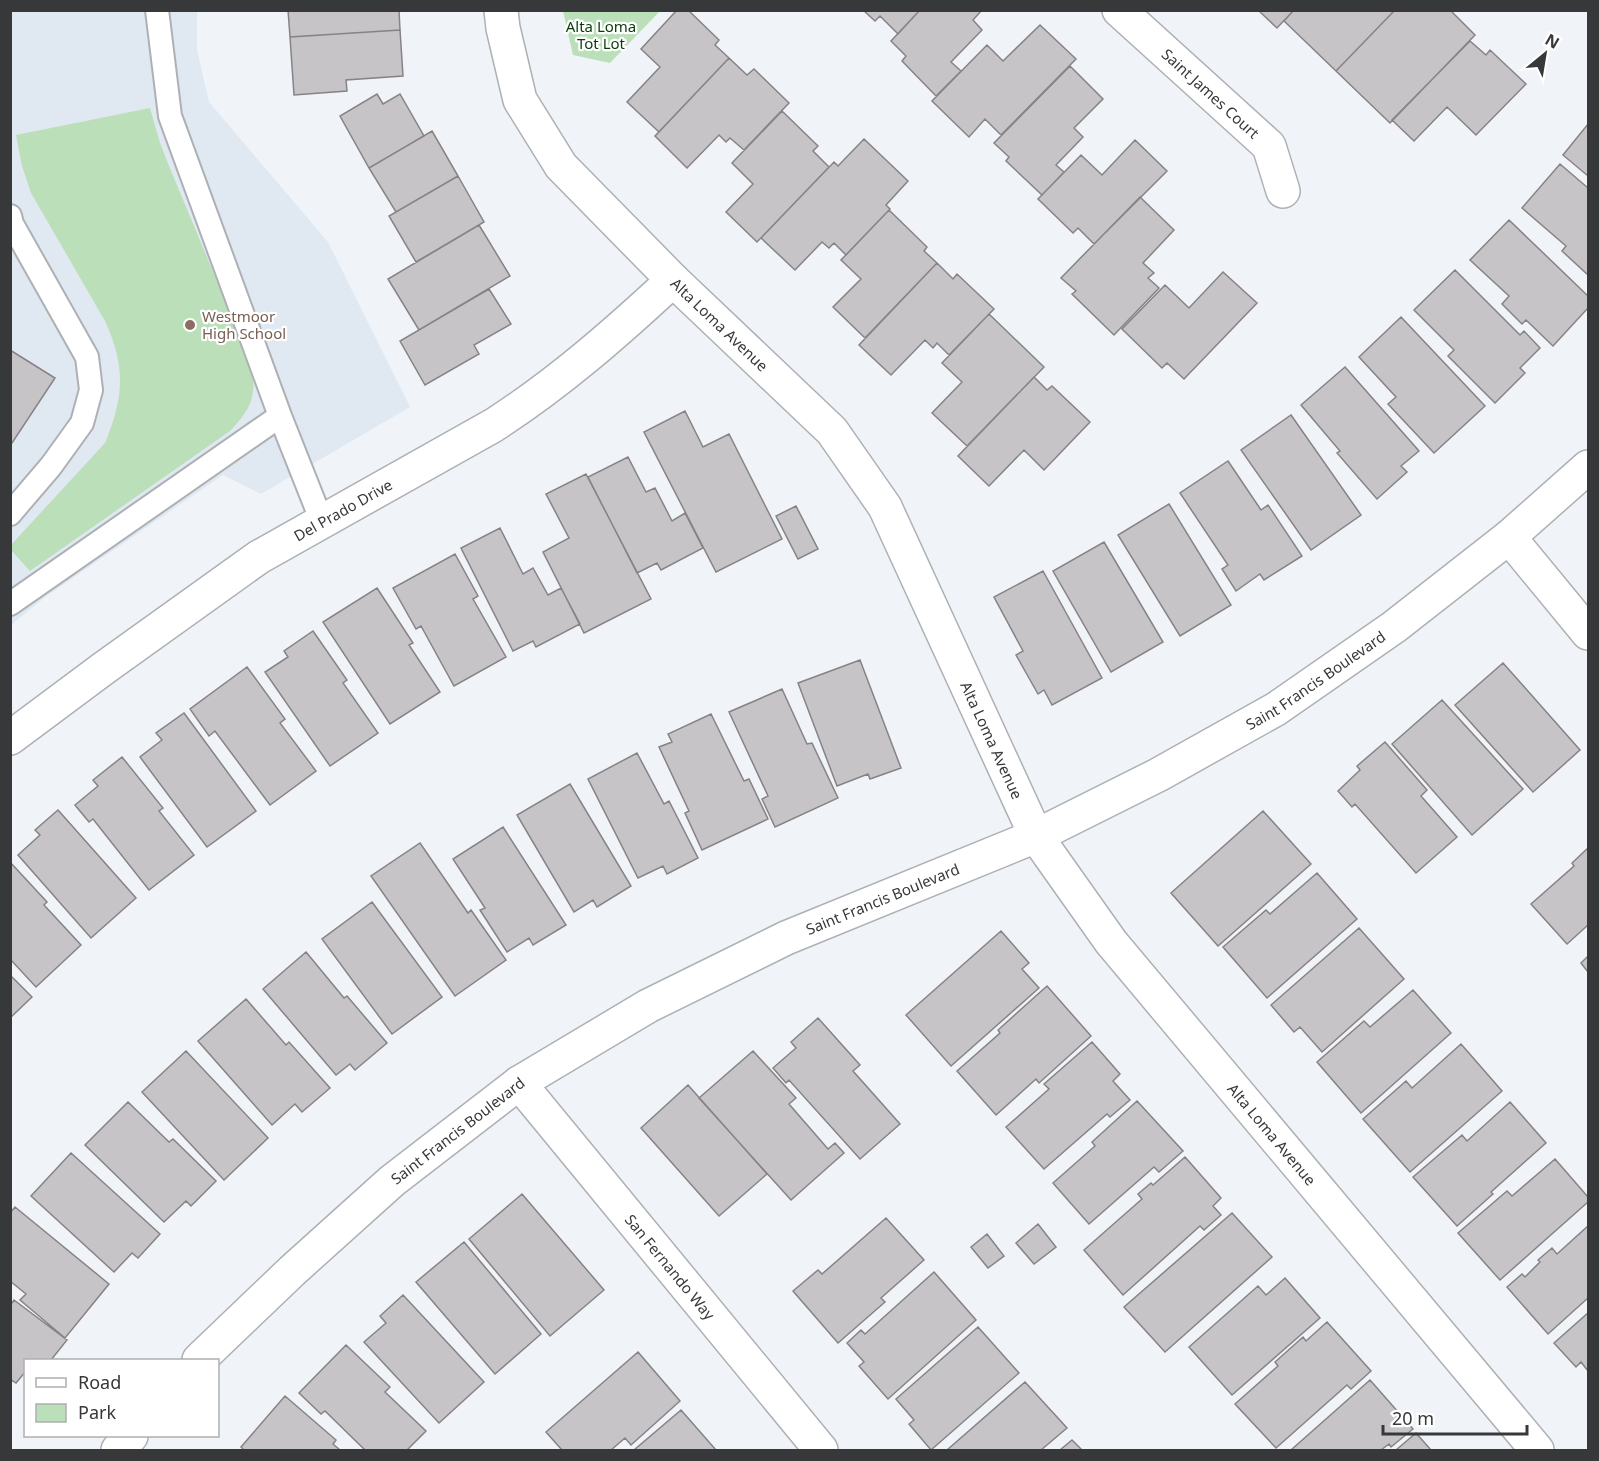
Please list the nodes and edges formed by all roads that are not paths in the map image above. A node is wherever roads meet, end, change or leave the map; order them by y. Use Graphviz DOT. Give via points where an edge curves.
graph roads {
  1 [pos="157,10"];
  2 [pos="501,10"];
  3 [pos="1119,10"];
  4 [pos="1283,191"];
  5 [pos="10,216"];
  6 [pos="673,280"];
  7 [pos="280,416"];
  8 [pos="1588,467"];
  9 [pos="10,513"];
  10 [pos="322,522"];
  11 [pos="1509,537"];
  12 [pos="10,604"];
  13 [pos="1588,633"];
  14 [pos="10,738"];
  15 [pos="1036,836"];
  16 [pos="519,1083"];
  17 [pos="200,1359"];
  18 [pos="130,1437"];
  19 [pos="118,1450"];
  20 [pos="820,1450"];
  21 [pos="1537,1450"];
  1 -- 7 [label="lane" via="170,116"];
  2 -- 6 [label="street, Alta Loma Avenue" via="520,100 561,166"];
  3 -- 4 [label="street, Saint James Court" via="1269,146"];
  5 -- 9 [label="lane" via="87,357 91,390 82,423"];
  6 -- 10 [label="street, Del Prado Drive" via="613,335 526,405"];
  6 -- 15 [label="street, Alta Loma Avenue" via="832,431 885,507"];
  7 -- 10 [label="lane"];
  7 -- 12 [label="lane"];
  8 -- 11 [label="street, Saint Francis Boulevard"];
  10 -- 14 [label="street, Del Prado Drive" via="259,557"];
  11 -- 13 [label="street"];
  11 -- 15 [label="street, Saint Francis Boulevard" via="1394,627 1276,709 1158,775"];
  15 -- 16 [label="street, Saint Francis Boulevard" via="775,944 648,1006"];
  15 -- 21 [label="street, Alta Loma Avenue" via="1111,942"];
  16 -- 17 [label="street, Saint Francis Boulevard" via="392,1181"];
  16 -- 20 [label="street, San Fernando Way"];
  18 -- 19 [label="street"];
}
